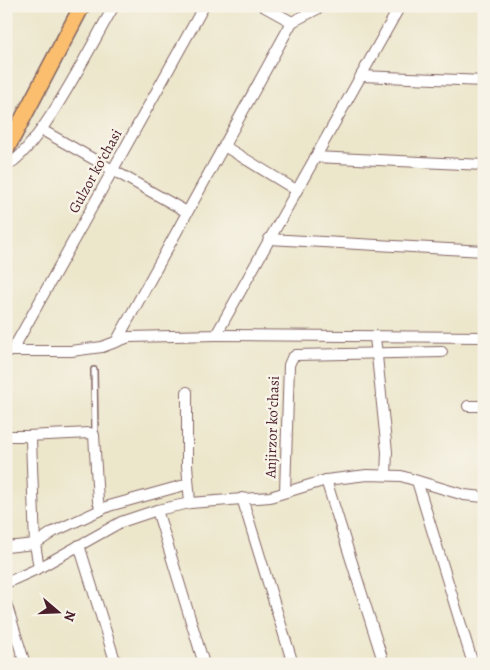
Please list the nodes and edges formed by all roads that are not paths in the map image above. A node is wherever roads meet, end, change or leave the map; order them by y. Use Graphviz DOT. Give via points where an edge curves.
graph roads {
  1 [pos="82,6"];
  2 [pos="114,6"];
  3 [pos="204,6"];
  4 [pos="263,6"];
  5 [pos="323,6"];
  6 [pos="400,6"];
  7 [pos="292,22"];
  8 [pos="361,76"];
  9 [pos="484,81"];
  10 [pos="42,130"];
  11 [pos="224,146"];
  12 [pos="6,150"];
  13 [pos="316,157"];
  14 [pos="484,165"];
  15 [pos="6,166"];
  16 [pos="113,169"];
  17 [pos="296,190"];
  18 [pos="187,212"];
  19 [pos="270,239"];
  20 [pos="484,251"];
  21 [pos="216,335"];
  22 [pos="375,337"];
  23 [pos="484,337"];
  24 [pos="116,342"];
  25 [pos="9,351"];
  26 [pos="442,352"];
  27 [pos="375,353"];
  28 [pos="94,370"];
  29 [pos="187,392"];
  30 [pos="468,406"];
  31 [pos="484,406"];
  32 [pos="6,436"];
  33 [pos="27,436"];
  34 [pos="95,438"];
  35 [pos="386,475"];
  36 [pos="326,480"];
  37 [pos="417,481"];
  38 [pos="188,484"];
  39 [pos="285,492"];
  40 [pos="484,497"];
  41 [pos="242,498"];
  42 [pos="190,503"];
  43 [pos="102,510"];
  44 [pos="157,510"];
  45 [pos="35,544"];
  46 [pos="79,545"];
  47 [pos="6,547"];
  48 [pos="39,568"];
  49 [pos="6,582"];
  50 [pos="6,603"];
  51 [pos="25,664"];
  52 [pos="116,664"];
  53 [pos="204,664"];
  54 [pos="293,664"];
  55 [pos="384,664"];
  56 [pos="473,664"];
  1 -- 12 [label="main road"];
  2 -- 10 [label="street"];
  3 -- 16 [label="street, Gulzor koʻchasi"];
  4 -- 7 [label="street"];
  5 -- 7 [label="street"];
  6 -- 8 [label="street"];
  7 -- 11 [label="street"];
  8 -- 9 [label="street"];
  8 -- 13 [label="street"];
  10 -- 15 [label="street" via="21,157"];
  10 -- 16 [label="street"];
  11 -- 17 [label="street"];
  11 -- 18 [label="street"];
  13 -- 14 [label="street"];
  13 -- 17 [label="street"];
  16 -- 18 [label="street"];
  16 -- 25 [label="street, Gulzor koʻchasi"];
  17 -- 19 [label="street"];
  18 -- 24 [label="street"];
  19 -- 20 [label="street"];
  19 -- 21 [label="street"];
  21 -- 22 [label="street, Gulzor koʻchasi"];
  21 -- 24 [label="street, Gulzor koʻchasi" via="129,336"];
  22 -- 23 [label="street, Gulzor koʻchasi"];
  22 -- 27 [label="street"];
  24 -- 25 [label="street, Gulzor koʻchasi" via="71,351"];
  26 -- 27 [label="street, Anjirzor koʻchasi"];
  27 -- 35 [label="street" via="387,452"];
  27 -- 39 [label="street, Anjirzor koʻchasi" via="296,355 292,358 289,366"];
  28 -- 34 [label="lane"];
  29 -- 38 [label="street"];
  30 -- 31 [label="street"];
  32 -- 33 [label="street"];
  33 -- 34 [label="street" via="90,433"];
  33 -- 45 [label="street" via="31,440"];
  34 -- 43 [label="street" via="98,501"];
  35 -- 36 [label="street, Anjirzor koʻchasi"];
  35 -- 37 [label="street, Anjirzor koʻchasi"];
  36 -- 39 [label="street, Anjirzor koʻchasi"];
  36 -- 55 [label="street"];
  37 -- 40 [label="street, Anjirzor koʻchasi" via="464,495"];
  37 -- 56 [label="street"];
  38 -- 42 [label="street"];
  38 -- 43 [label="street"];
  39 -- 41 [label="street, Anjirzor koʻchasi" via="270,497"];
  41 -- 42 [label="street, Anjirzor koʻchasi"];
  41 -- 54 [label="street"];
  42 -- 44 [label="street, Anjirzor koʻchasi"];
  43 -- 45 [label="street" via="53,532"];
  44 -- 46 [label="street, Anjirzor koʻchasi" via="121,522"];
  44 -- 53 [label="street"];
  45 -- 47 [label="street"];
  45 -- 48 [label="street"];
  46 -- 48 [label="street, Anjirzor koʻchasi"];
  46 -- 52 [label="street"];
  48 -- 49 [label="street, Anjirzor koʻchasi"];
  50 -- 51 [label="street"];
}
